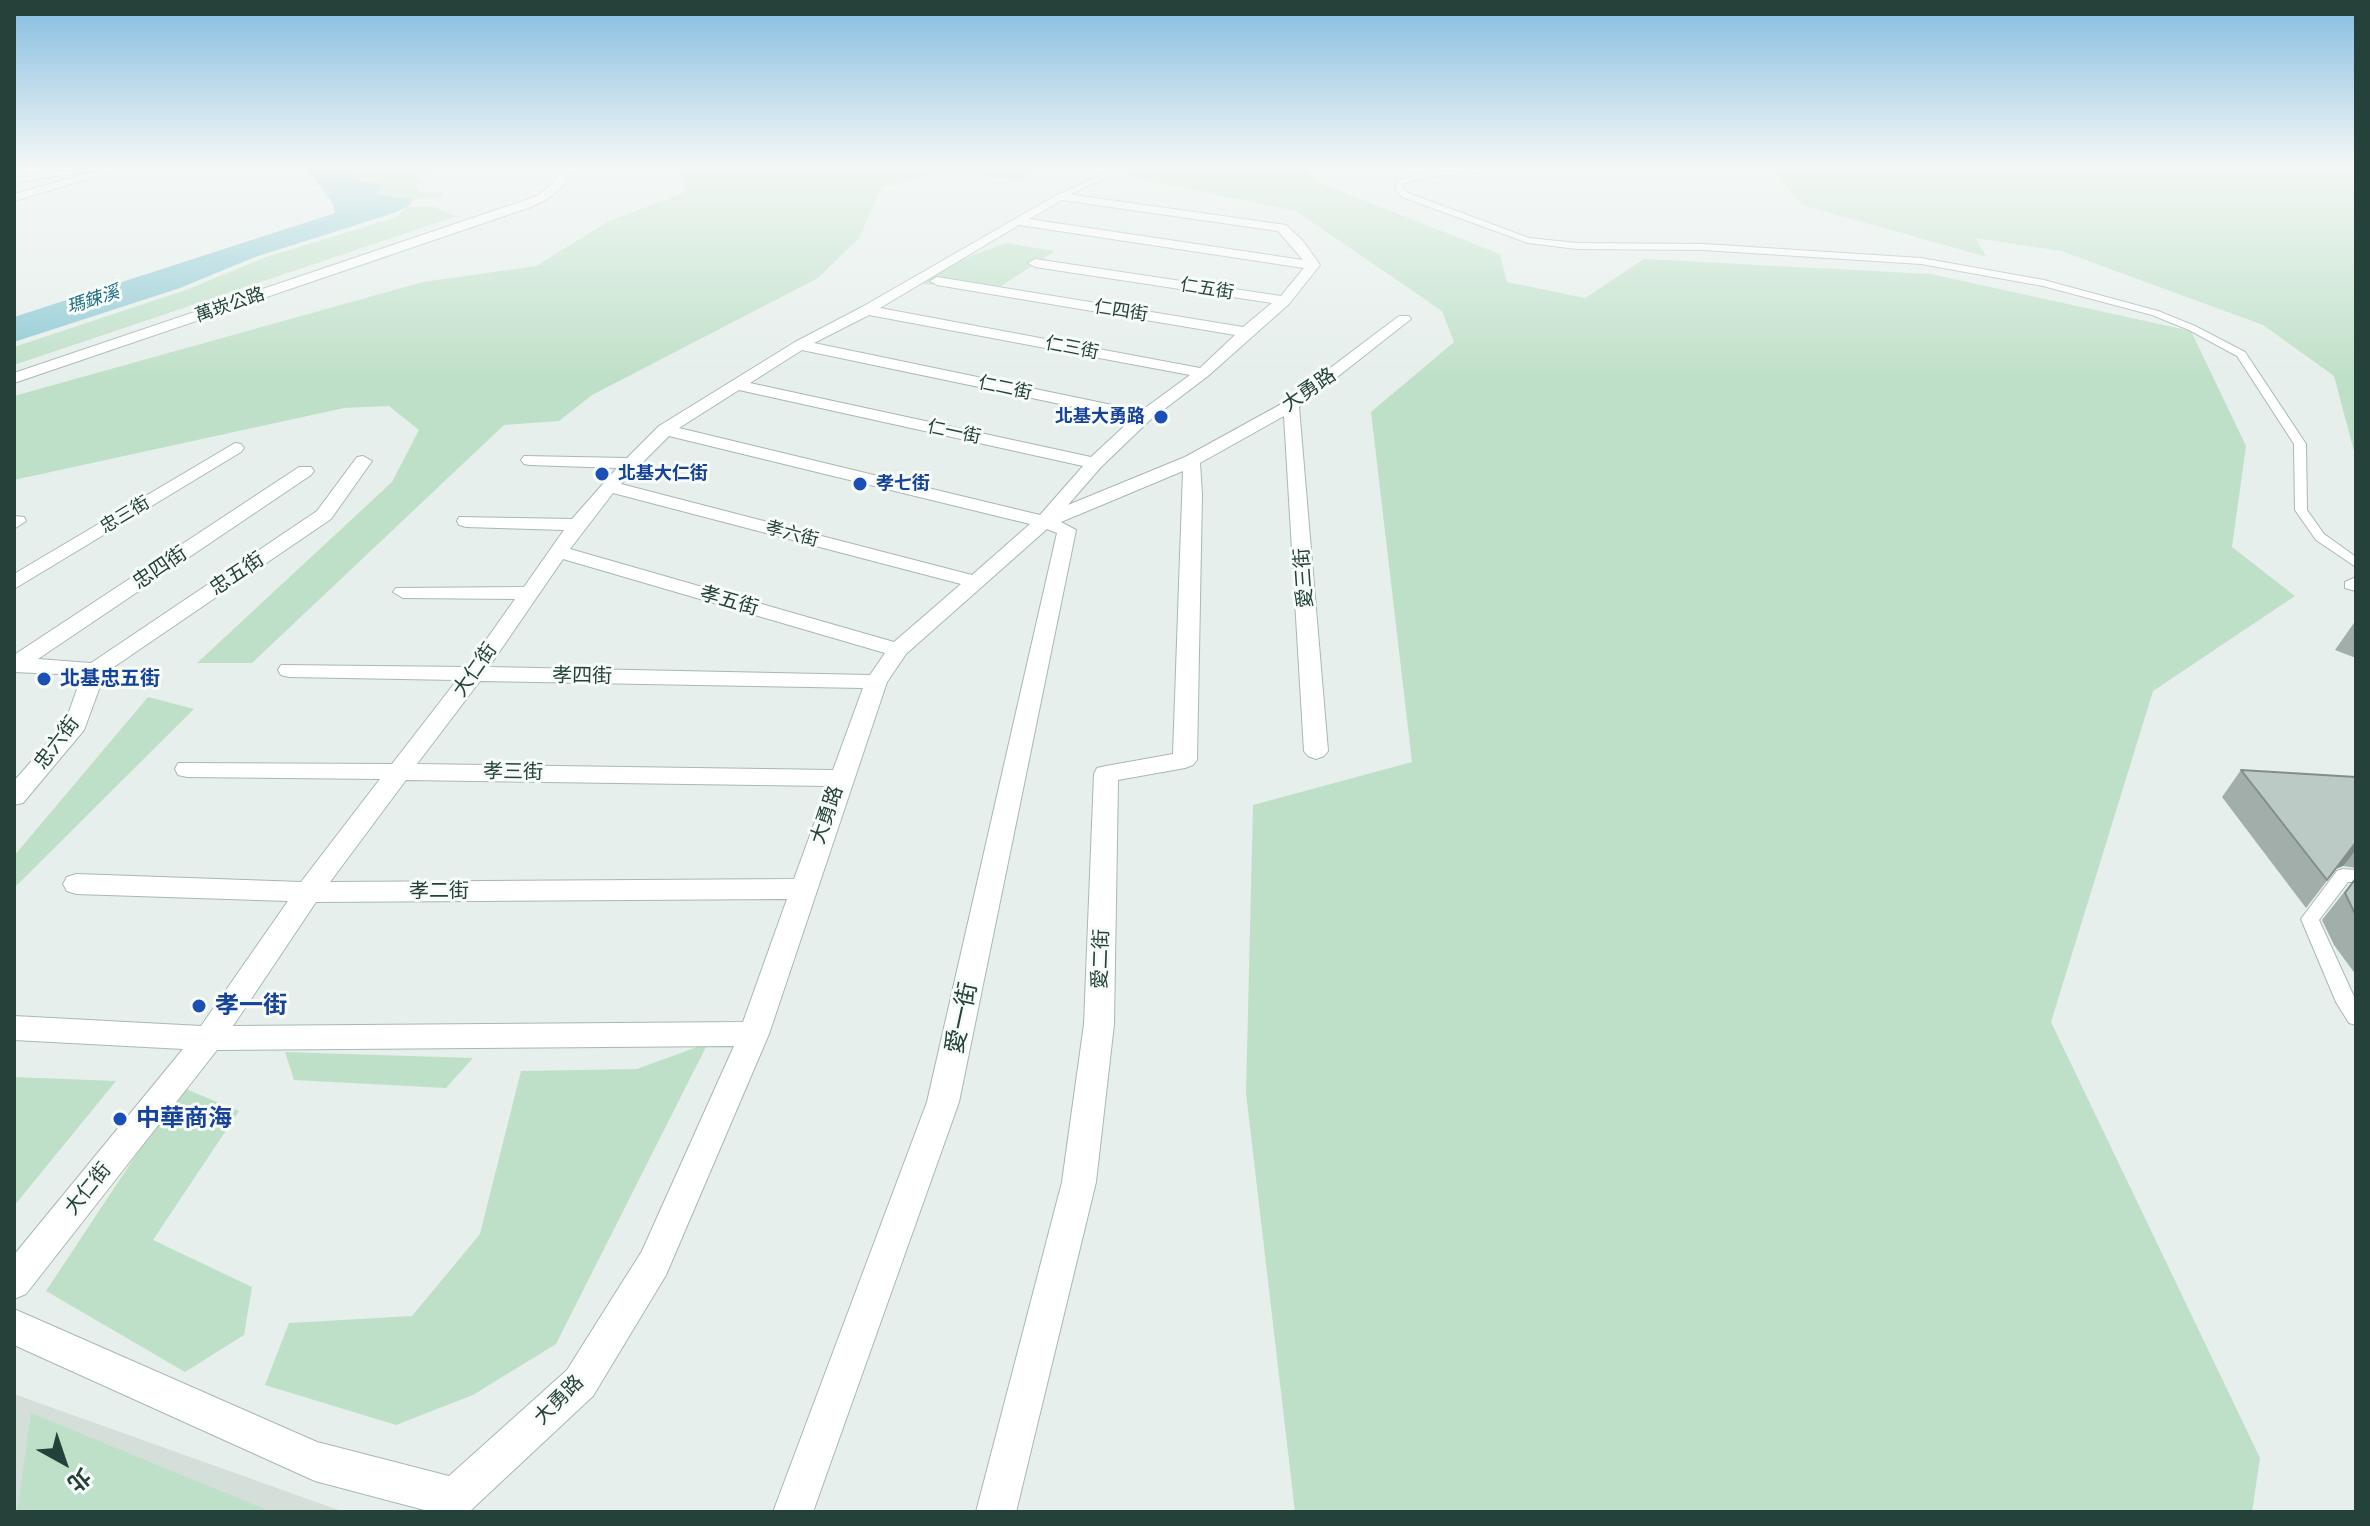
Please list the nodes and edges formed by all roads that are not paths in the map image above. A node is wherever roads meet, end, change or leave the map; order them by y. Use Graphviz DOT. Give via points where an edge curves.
graph roads {
  1 [pos="432,236"];
  2 [pos="991,236"];
  3 [pos="1119,236"];
  4 [pos="1291,236"];
  5 [pos="1518,236"];
  6 [pos="1035,263"];
  7 [pos="1313,265"];
  8 [pos="937,281"];
  9 [pos="1284,301"];
  10 [pos="867,310"];
  11 [pos="1404,319"];
  12 [pos="1246,332"];
  13 [pos="800,345"];
  14 [pos="1203,373"];
  15 [pos="14,378"];
  16 [pos="736,385"];
  17 [pos="1291,405"];
  18 [pos="1144,417"];
  19 [pos="665,430"];
  20 [pos="235,448"];
  21 [pos="530,460"];
  22 [pos="363,461"];
  23 [pos="1191,461"];
  24 [pos="631,463"];
  25 [pos="1095,463"];
  26 [pos="305,471"];
  27 [pos="609,486"];
  28 [pos="466,521"];
  29 [pos="1044,522"];
  30 [pos="577,525"];
  31 [pos="559,552"];
  32 [pos="2356,563"];
  33 [pos="976,582"];
  34 [pos="14,583"];
  35 [pos="403,592"];
  36 [pos="527,593"];
  37 [pos="898,650"];
  38 [pos="15,664"];
  39 [pos="95,670"];
  40 [pos="289,670"];
  41 [pos="474,673"];
  42 [pos="876,682"];
  43 [pos="1316,751"];
  44 [pos="187,769"];
  45 [pos="402,771"];
  46 [pos="840,778"];
  47 [pos="14,797"];
  48 [pos="2356,876"];
  49 [pos="76,884"];
  50 [pos="802,889"];
  51 [pos="308,892"];
  52 [pos="2356,1017"];
  53 [pos="14,1028"];
  54 [pos="754,1034"];
  55 [pos="209,1038"];
  56 [pos="14,1282"];
  57 [pos="14,1327"];
  58 [pos="793,1512"];
  59 [pos="996,1512"];
  1 -- 15 [label="street, 萬崁公路"];
  2 -- 10 [label="street, 大仁街"];
  3 -- 7 [label="street"];
  4 -- 7 [label="street"];
  5 -- 32 [label="lane" via="1577,246 1704,247 1921,261 2044,283 2155,313 2241,354 2300,444 2301,510 2320,537"];
  6 -- 9 [label="street, 仁五街"];
  7 -- 9 [label="street"];
  8 -- 12 [label="street, 仁四街"];
  9 -- 12 [label="street"];
  10 -- 13 [label="street, 大仁街"];
  10 -- 14 [label="street, 仁三街"];
  11 -- 17 [label="street, 大勇路"];
  12 -- 14 [label="street"];
  13 -- 16 [label="street, 大仁街"];
  13 -- 18 [label="street, 仁二街"];
  14 -- 18 [label="street"];
  16 -- 19 [label="street, 大仁街"];
  16 -- 25 [label="street, 仁一街"];
  17 -- 23 [label="street, 大勇路"];
  17 -- 43 [label="street, 愛三街"];
  18 -- 25 [label="street"];
  19 -- 24 [label="street, 大仁街"];
  19 -- 29 [label="street"];
  20 -- 34 [label="street, 忠三街"];
  21 -- 24 [label="street"];
  22 -- 39 [label="street, 忠五街" via="324,515"];
  23 -- 29 [label="street, 大勇路"];
  23 -- 59 [label="street, 愛二街" via="1185,760 1106,774 1099,1024 1079,1182"];
  24 -- 27 [label="street, 大仁街"];
  25 -- 29 [label="street"];
  26 -- 38 [label="street, 忠四街"];
  27 -- 30 [label="street, 大仁街"];
  27 -- 33 [label="street, 孝六街"];
  28 -- 30 [label="street"];
  29 -- 33 [label="street, 大勇路"];
  29 -- 58 [label="street, 愛一街" via="1067,530 943,1102"];
  30 -- 31 [label="street, 大仁街"];
  31 -- 36 [label="street, 大仁街"];
  31 -- 37 [label="street, 孝五街"];
  33 -- 37 [label="street, 大勇路"];
  35 -- 36 [label="street"];
  36 -- 41 [label="street, 大仁街"];
  37 -- 42 [label="street, 大勇路"];
  38 -- 39 [label="street"];
  39 -- 47 [label="street, 忠六街" via="76,725"];
  40 -- 41 [label="street, 孝四街"];
  41 -- 42 [label="street, 孝四街"];
  41 -- 45 [label="street, 大仁街"];
  42 -- 46 [label="street, 大勇路"];
  44 -- 45 [label="street, 孝三街"];
  45 -- 46 [label="street, 孝三街"];
  45 -- 51 [label="street, 大仁街"];
  46 -- 50 [label="street, 大勇路"];
  48 -- 52 [label="lane" via="2343,875 2310,919"];
  49 -- 51 [label="street, 孝二街"];
  50 -- 51 [label="street, 孝二街"];
  50 -- 54 [label="street, 大勇路"];
  51 -- 55 [label="street, 大仁街"];
  53 -- 55 [label="street"];
  54 -- 55 [label="street"];
  54 -- 57 [label="street, 大勇路" via="654,1263 580,1383 455,1498 315,1461"];
  55 -- 56 [label="street, 大仁街"];
}
